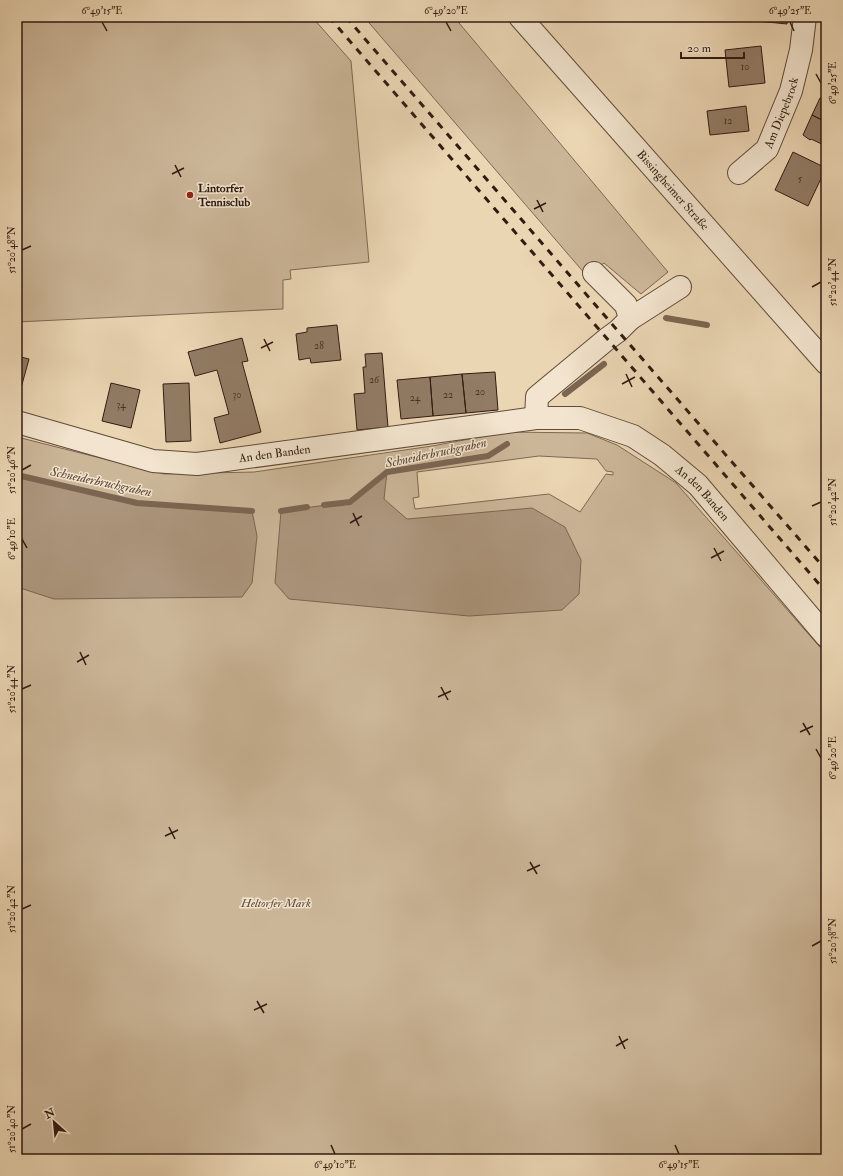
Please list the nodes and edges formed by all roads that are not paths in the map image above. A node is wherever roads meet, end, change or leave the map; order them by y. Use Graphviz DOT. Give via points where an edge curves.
graph roads {
  1 [pos="520,17"];
  2 [pos="805,17"];
  3 [pos="739,173"];
  4 [pos="594,273"];
  5 [pos="680,287"];
  6 [pos="630,319"];
  7 [pos="826,363"];
  8 [pos="536,418"];
  9 [pos="17,422"];
  10 [pos="826,636"];
  1 -- 7 [label="street, Bissingheimer Straße"];
  2 -- 3 [label="street, Am Diepebrock" via="801,50 791,91 770,142 766,149"];
  4 -- 6 [label="street" via="626,305"];
  5 -- 6 [label="street"];
  6 -- 8 [label="street" via="537,397"];
  8 -- 9 [label="street, An den Banden" via="197,464 153,462"];
  8 -- 10 [label="street, An den Banden" via="580,418 633,436 662,455 698,485"];
}
